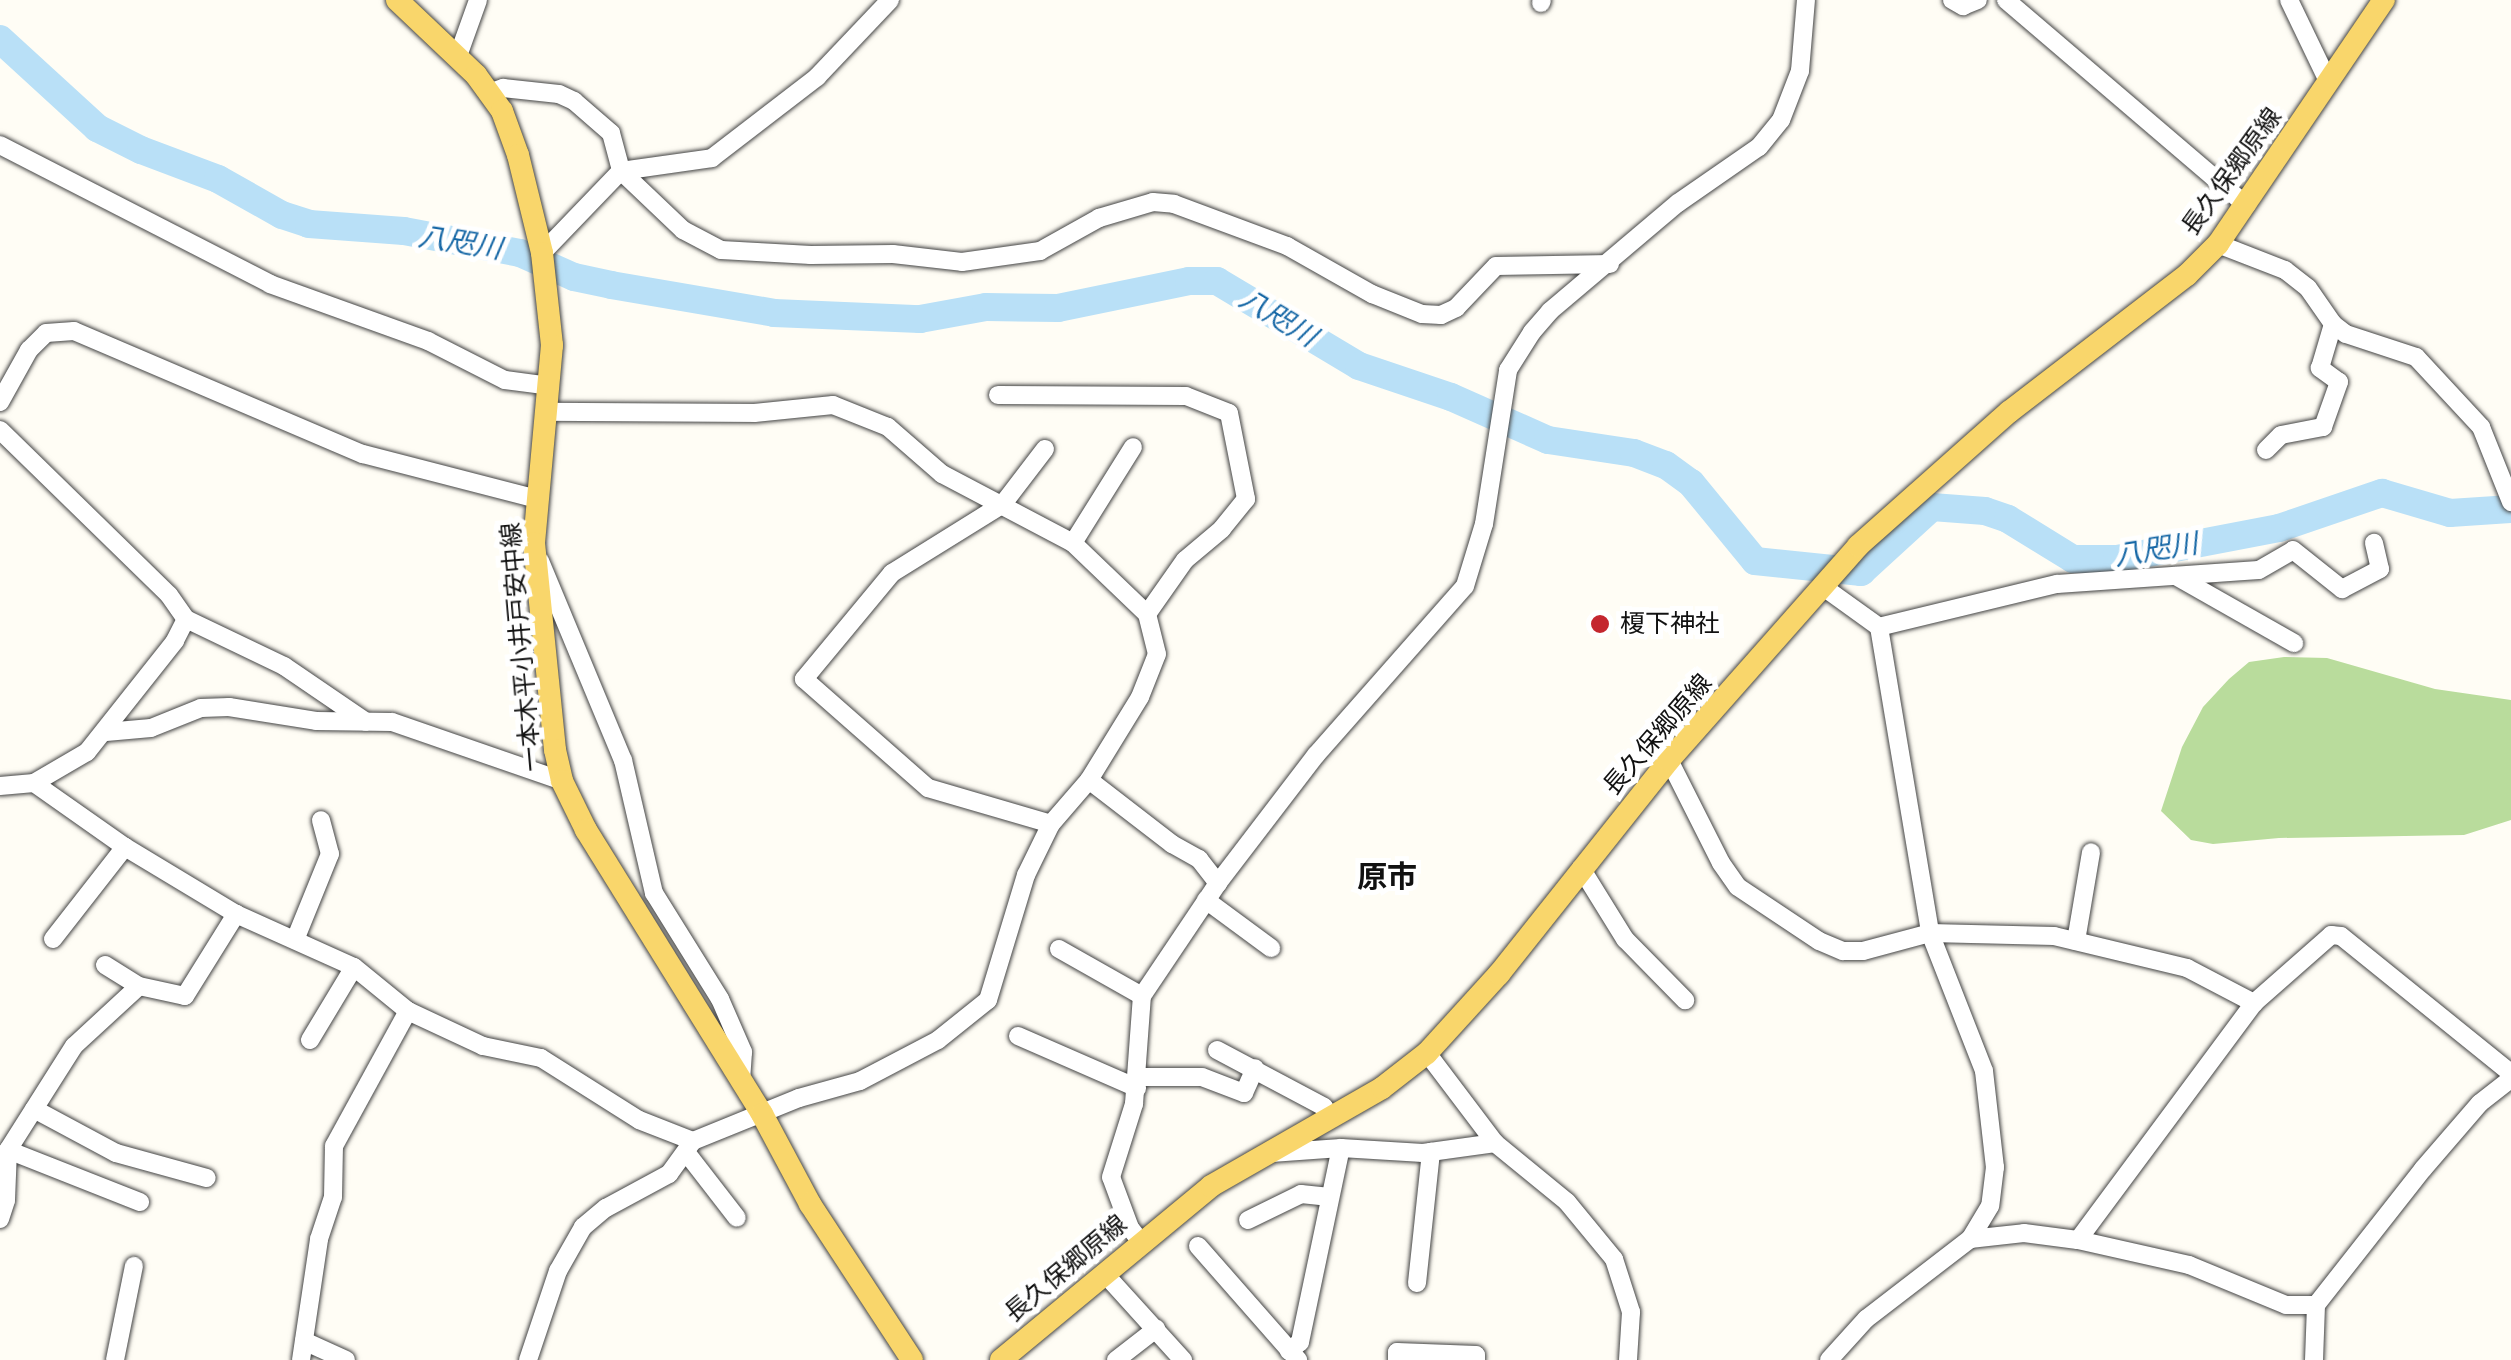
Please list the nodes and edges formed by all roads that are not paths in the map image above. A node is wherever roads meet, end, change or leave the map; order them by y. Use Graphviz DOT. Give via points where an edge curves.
graph roads {
  1 [pos="397,0"];
  2 [pos="478,0"];
  3 [pos="890,0"];
  4 [pos="1806,0"];
  5 [pos="1952,0"];
  6 [pos="1978,0"];
  7 [pos="2006,0"];
  8 [pos="2289,0"];
  9 [pos="2384,0"];
  10 [pos="458,56"];
  11 [pos="2329,83"];
  12 [pos="490,93"];
  13 [pos="2,150"];
  14 [pos="621,172"];
  15 [pos="2246,206"];
  16 [pos="2218,244"];
  17 [pos="542,253"];
  18 [pos="1610,264"];
  19 [pos="2333,324"];
  20 [pos="550,386"];
  21 [pos="998,395"];
  22 [pos="0,402"];
  23 [pos="546,412"];
  24 [pos="0,430"];
  25 [pos="1133,447"];
  26 [pos="1045,449"];
  27 [pos="2266,450"];
  28 [pos="536,499"];
  29 [pos="2511,500"];
  30 [pos="1004,504"];
  31 [pos="1073,543"];
  32 [pos="2374,543"];
  33 [pos="535,552"];
  34 [pos="2176,576"];
  35 [pos="1822,586"];
  36 [pos="1147,614"];
  37 [pos="186,619"];
  38 [pos="1879,627"];
  39 [pos="2294,643"];
  40 [pos="366,722"];
  41 [pos="106,732"];
  42 [pos="1670,760"];
  43 [pos="1089,780"];
  44 [pos="562,782"];
  45 [pos="34,783"];
  46 [pos="0,786"];
  47 [pos="321,820"];
  48 [pos="1051,824"];
  49 [pos="125,848"];
  50 [pos="2091,852"];
  51 [pos="1582,868"];
  52 [pos="1218,883"];
  53 [pos="1206,900"];
  54 [pos="236,914"];
  55 [pos="1930,932"];
  56 [pos="54,938"];
  57 [pos="295,940"];
  58 [pos="2076,941"];
  59 [pos="1271,948"];
  60 [pos="1058,949"];
  61 [pos="106,965"];
  62 [pos="354,967"];
  63 [pos="139,986"];
  64 [pos="1142,996"];
  65 [pos="1685,1000"];
  66 [pos="2254,1003"];
  67 [pos="408,1011"];
  68 [pos="1018,1036"];
  69 [pos="310,1040"];
  70 [pos="1217,1050"];
  71 [pos="1427,1053"];
  72 [pos="1255,1068"];
  73 [pos="2511,1076"];
  74 [pos="741,1080"];
  75 [pos="1138,1082"];
  76 [pos="34,1109"];
  77 [pos="762,1114"];
  78 [pos="1331,1118"];
  79 [pos="1495,1144"];
  80 [pos="690,1146"];
  81 [pos="1340,1148"];
  82 [pos="8,1150"];
  83 [pos="1431,1152"];
  84 [pos="1271,1153"];
  85 [pos="207,1178"];
  86 [pos="1330,1197"];
  87 [pos="140,1202"];
  88 [pos="736,1218"];
  89 [pos="0,1219"];
  90 [pos="1248,1220"];
  91 [pos="1970,1240"];
  92 [pos="2078,1240"];
  93 [pos="1140,1242"];
  94 [pos="1198,1246"];
  95 [pos="134,1266"];
  96 [pos="1104,1274"];
  97 [pos="1417,1283"];
  98 [pos="2316,1305"];
  99 [pos="1156,1329"];
  100 [pos="302,1351"];
  101 [pos="1294,1355"];
  102 [pos="115,1360"];
  103 [pos="346,1360"];
  104 [pos="528,1360"];
  105 [pos="912,1360"];
  106 [pos="1001,1360"];
  107 [pos="1116,1360"];
  108 [pos="1183,1360"];
  109 [pos="1397,1360"];
  110 [pos="1476,1360"];
  111 [pos="1628,1360"];
  112 [pos="1828,1360"];
  113 [pos="2314,1360"];
  1 -- 10 [label="main road, 一本木平小井戸安中線"];
  2 -- 10 [label="street"];
  3 -- 14 [label="street" via="817,77 712,158"];
  4 -- 18 [label="street" via="1800,71 1781,120 1760,147 1678,203"];
  5 -- 6 [label="street" via="1963,6"];
  7 -- 15 [label="street"];
  8 -- 11 [label="street"];
  9 -- 11 [label="main road, 長久保郷原線"];
  10 -- 12 [label="main road, 一本木平小井戸安中線"];
  11 -- 15 [label="main road, 長久保郷原線"];
  12 -- 14 [label="street" via="503,88 574,101 610,132"];
  12 -- 17 [label="main road, 一本木平小井戸安中線" via="518,155"];
  13 -- 20 [label="street" via="270,284 428,342 505,380"];
  14 -- 17 [label="street"];
  14 -- 18 [label="street" via="683,230 721,250 962,262 1040,251 1100,218 1153,202 1287,246 1422,314 1456,308 1496,266"];
  15 -- 16 [label="main road, 長久保郷原線"];
  16 -- 19 [label="street" via="2284,270 2308,288"];
  16 -- 35 [label="main road, 長久保郷原線" via="1909,498"];
  17 -- 20 [label="main road, 一本木平小井戸安中線"];
  18 -- 52 [label="street" via="1550,310 1508,370 1484,524 1465,586 1316,756"];
  19 -- 27 [label="street" via="2320,368 2339,382 2323,427 2281,435"];
  19 -- 29 [label="street" via="2416,357 2446,384 2481,427"];
  20 -- 23 [label="main road, 一本木平小井戸安中線"];
  21 -- 36 [label="street" via="1186,396 1230,413 1246,499 1185,560"];
  22 -- 28 [label="street" via="46,333 74,331 363,454"];
  23 -- 28 [label="main road, 一本木平小井戸安中線"];
  23 -- 30 [label="street" via="754,413 833,405 888,426 942,474"];
  24 -- 37 [label="street"];
  25 -- 31 [label="street"];
  26 -- 30 [label="street"];
  28 -- 33 [label="main road, 一本木平小井戸安中線"];
  30 -- 31 [label="street"];
  30 -- 48 [label="street" via="892,573 804,678 928,788"];
  31 -- 36 [label="street"];
  32 -- 34 [label="street" via="2380,569 2342,590 2294,550 2260,570"];
  33 -- 44 [label="main road, 一本木平小井戸安中線"];
  33 -- 74 [label="street" via="623,760 654,893 720,1000 743,1052"];
  34 -- 38 [label="street" via="2057,584"];
  34 -- 39 [label="street"];
  35 -- 38 [label="street"];
  35 -- 42 [label="main road, 長久保郷原線"];
  36 -- 43 [label="street" via="1156,654 1140,697"];
  37 -- 40 [label="street" via="284,666"];
  37 -- 41 [label="street"];
  38 -- 55 [label="street"];
  40 -- 41 [label="street" via="202,708 152,728"];
  40 -- 44 [label="street" via="425,732"];
  41 -- 45 [label="street"];
  42 -- 51 [label="main road, 長久保郷原線"];
  42 -- 55 [label="street" via="1720,864 1738,887 1818,942 1862,951"];
  43 -- 48 [label="street"];
  43 -- 52 [label="street" via="1199,859"];
  44 -- 74 [label="main road, 一本木平小井戸安中線"];
  45 -- 46 [label="street"];
  45 -- 49 [label="street"];
  47 -- 57 [label="street" via="330,854"];
  48 -- 77 [label="street" via="1026,875 988,1000 938,1040 860,1081"];
  49 -- 54 [label="street"];
  49 -- 56 [label="street"];
  50 -- 58 [label="street"];
  51 -- 65 [label="street" via="1625,940"];
  51 -- 71 [label="main road, 長久保郷原線"];
  52 -- 53 [label="street"];
  53 -- 59 [label="street"];
  53 -- 64 [label="street"];
  54 -- 57 [label="street"];
  54 -- 63 [label="street" via="184,996"];
  55 -- 58 [label="street"];
  55 -- 91 [label="street" via="1989,1094 1994,1180 1990,1206"];
  57 -- 62 [label="street"];
  58 -- 66 [label="street" via="2187,968"];
  60 -- 64 [label="street"];
  61 -- 63 [label="street"];
  62 -- 67 [label="street"];
  62 -- 69 [label="street"];
  63 -- 76 [label="street" via="74,1046"];
  64 -- 75 [label="street"];
  66 -- 73 [label="street" via="2308,952 2340,936"];
  66 -- 92 [label="street"];
  67 -- 80 [label="street" via="483,1046 541,1058"];
  67 -- 100 [label="street" via="334,1146 334,1197 319,1239"];
  68 -- 75 [label="street"];
  70 -- 72 [label="street"];
  71 -- 78 [label="main road, 長久保郷原線"];
  71 -- 79 [label="street"];
  72 -- 75 [label="street" via="1244,1092 1202,1077"];
  72 -- 78 [label="street" via="1324,1107"];
  73 -- 98 [label="street" via="2356,1248"];
  74 -- 77 [label="main road, 一本木平小井戸安中線"];
  75 -- 93 [label="street" via="1111,1176"];
  76 -- 82 [label="street"];
  76 -- 85 [label="street" via="116,1154"];
  77 -- 80 [label="street"];
  77 -- 105 [label="main road, 一本木平小井戸安中線" via="810,1204"];
  78 -- 84 [label="main road, 長久保郷原線"];
  79 -- 83 [label="street"];
  79 -- 111 [label="street" via="1567,1202 1614,1259 1631,1312"];
  80 -- 88 [label="street"];
  80 -- 104 [label="street" via="668,1174 584,1228 558,1272"];
  81 -- 83 [label="street"];
  81 -- 84 [label="street"];
  81 -- 86 [label="street"];
  82 -- 87 [label="street"];
  82 -- 89 [label="street"];
  83 -- 97 [label="street"];
  84 -- 93 [label="main road, 長久保郷原線" via="1211,1186"];
  86 -- 90 [label="street" via="1301,1194"];
  86 -- 101 [label="street"];
  91 -- 92 [label="street" via="2024,1233"];
  91 -- 112 [label="street" via="1866,1319"];
  92 -- 98 [label="street" via="2189,1265 2286,1305"];
  93 -- 96 [label="main road, 長久保郷原線"];
  94 -- 101 [label="street"];
  95 -- 102 [label="street"];
  96 -- 99 [label="street"];
  96 -- 106 [label="main road, 長久保郷原線"];
  98 -- 113 [label="street"];
  99 -- 107 [label="street"];
  99 -- 108 [label="street"];
  100 -- 103 [label="street"];
  109 -- 110 [label="street" via="1397,1352"];
}
